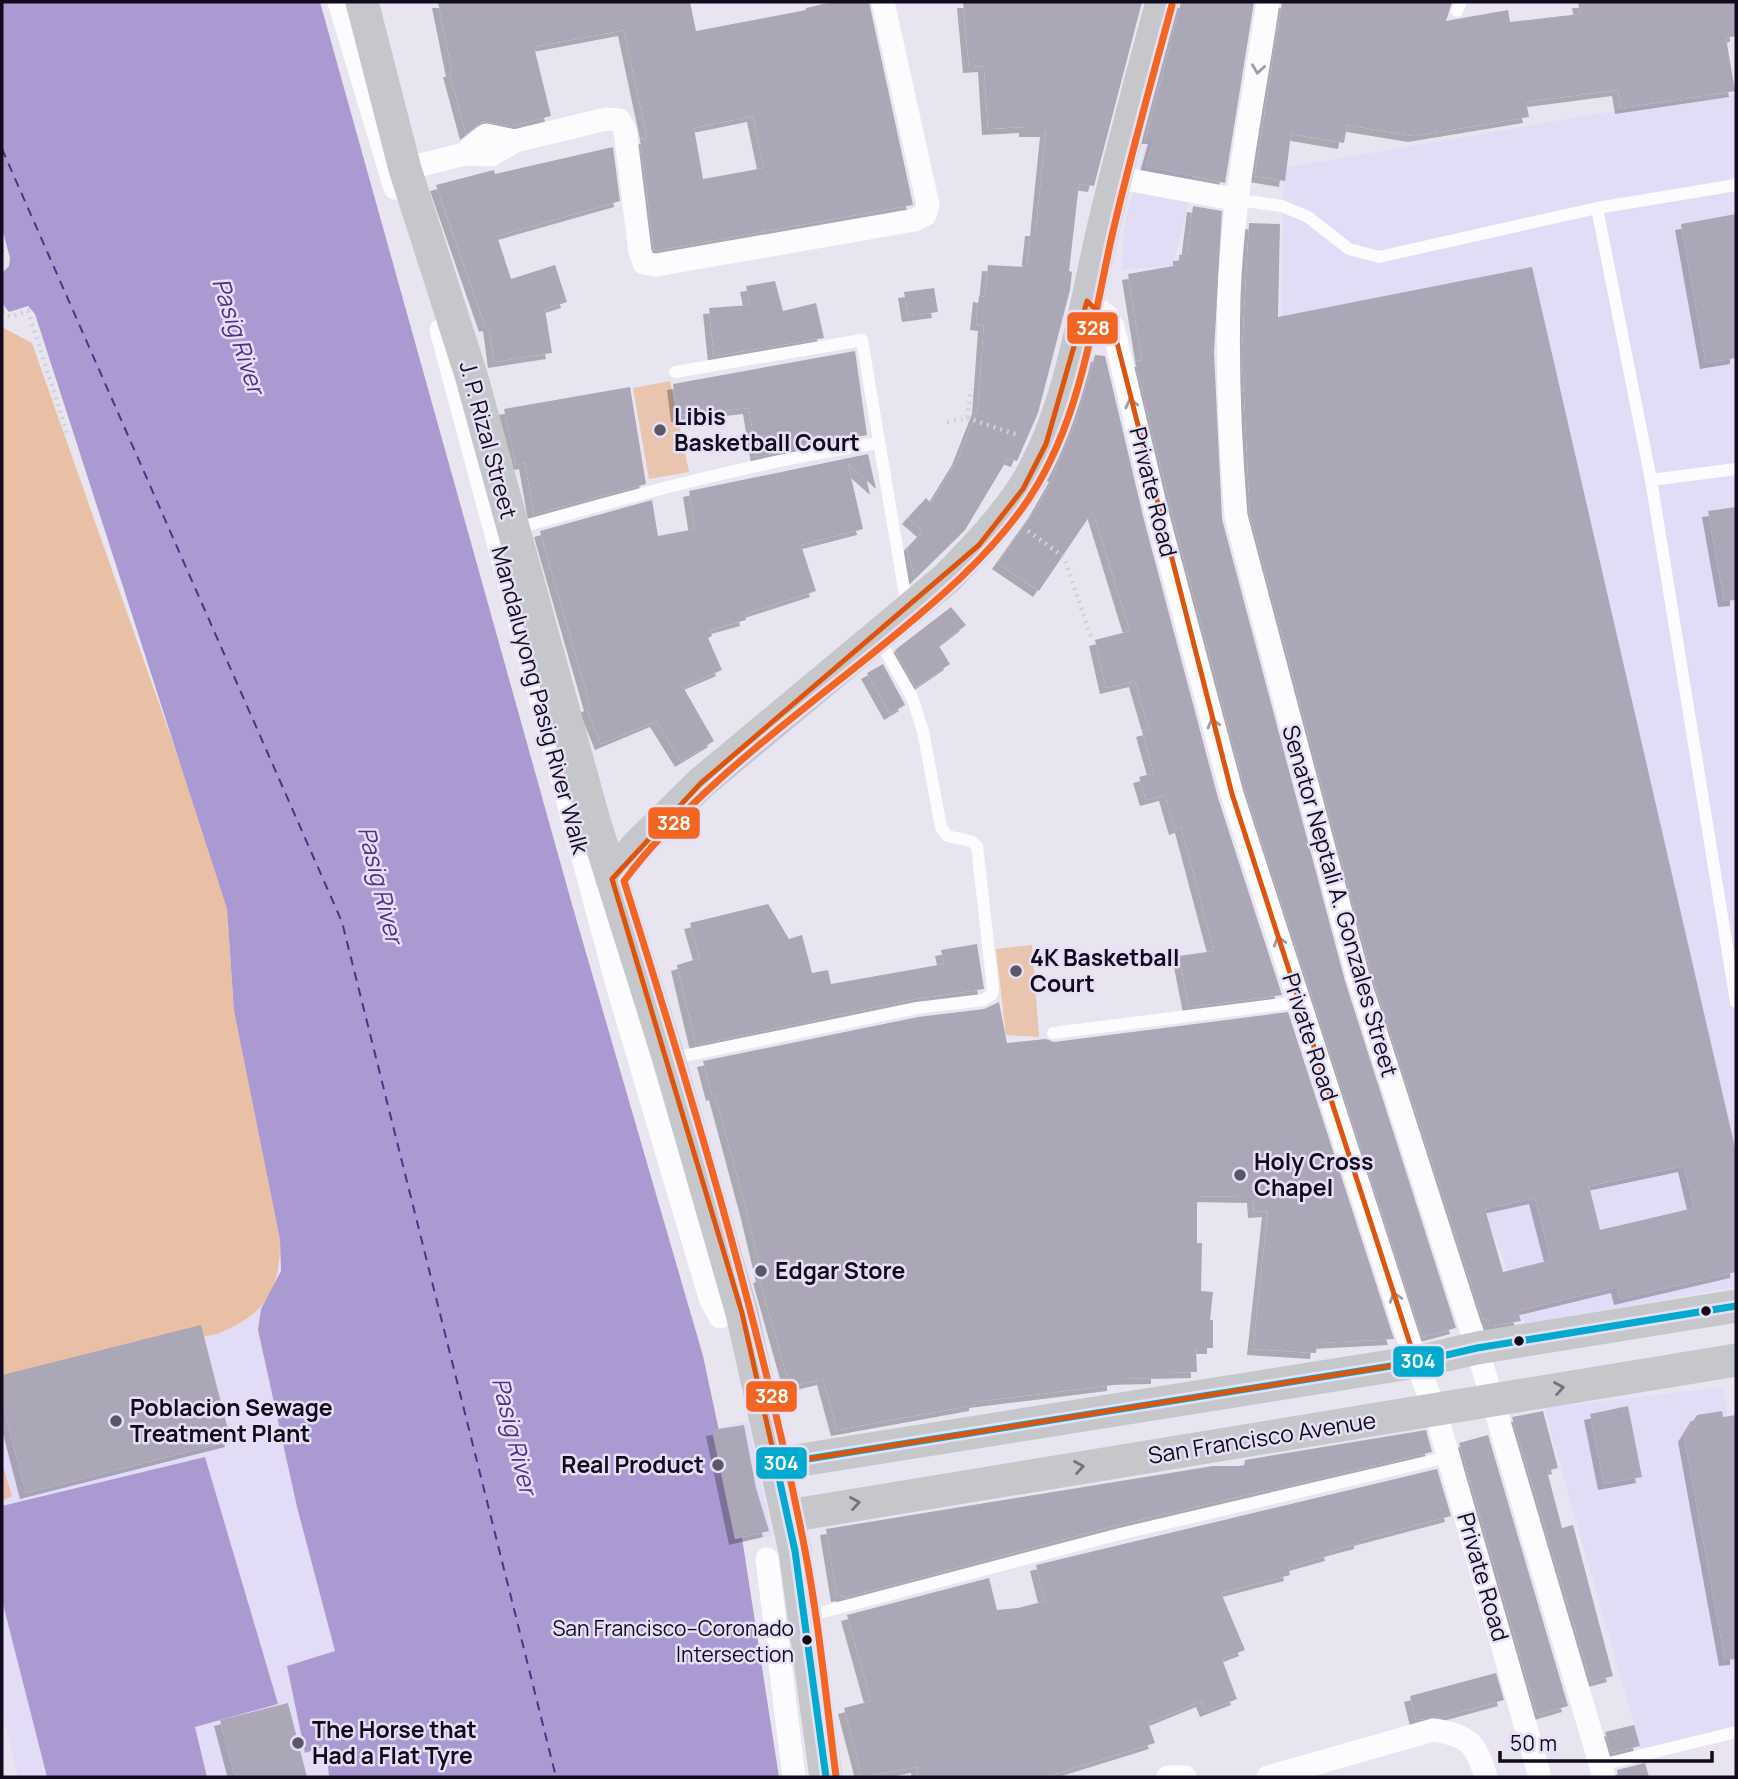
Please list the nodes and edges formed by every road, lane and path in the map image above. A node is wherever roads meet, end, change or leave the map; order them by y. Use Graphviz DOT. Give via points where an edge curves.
graph roads {
  1 [pos="340,2"];
  2 [pos="362,2"];
  3 [pos="883,2"];
  4 [pos="1162,2"];
  5 [pos="1268,2"];
  6 [pos="405,169"];
  7 [pos="1115,177"];
  8 [pos="1736,185"];
  9 [pos="1239,200"];
  10 [pos="1597,208"];
  11 [pos="2,250"];
  12 [pos="2,263"];
  13 [pos="1087,301"];
  14 [pos="2,312"];
  15 [pos="675,372"];
  16 [pos="971,389"];
  17 [pos="967,418"];
  18 [pos="947,422"];
  19 [pos="67,433"];
  20 [pos="878,443"];
  21 [pos="1045,444"];
  22 [pos="1736,470"];
  23 [pos="1651,481"];
  24 [pos="1004,515"];
  25 [pos="512,530"];
  26 [pos="908,611"];
  27 [pos="877,637"];
  28 [pos="1091,637"];
  29 [pos="612,879"];
  30 [pos="1299,1002"];
  31 [pos="1736,1002"];
  32 [pos="1053,1033"];
  33 [pos="669,1059"];
  34 [pos="1736,1306"];
  35 [pos="720,1317"];
  36 [pos="1477,1348"];
  37 [pos="1736,1360"];
  38 [pos="1416,1362"];
  39 [pos="1492,1401"];
  40 [pos="1435,1410"];
  41 [pos="1448,1457"];
  42 [pos="776,1464"];
  43 [pos="788,1517"];
  44 [pos="767,1559"];
  45 [pos="804,1617"];
  46 [pos="1736,1732"];
  47 [pos="1603,1771"];
  48 [pos="794,1777"];
  49 [pos="826,1777"];
  50 [pos="1168,1777"];
  51 [pos="1185,1777"];
  52 [pos="1268,1777"];
  53 [pos="1486,1777"];
  54 [pos="1540,1777"];
  1 -- 35 [label="street, Mandaluyong Pasig River Walk" via="383,154 435,309 618,988 710,1298"];
  2 -- 6 [label="street, J. P. Rizal Street"];
  3 -- 6 [label="street" via="928,205 925,215 915,220 656,265 645,263 640,252 625,131 619,120 606,119 515,141 491,155 464,155"];
  4 -- 7 [label="street"];
  5 -- 9 [label="street, Senator Neptali A. Gonzales Street, one-way"];
  6 -- 25 [label="street, J. P. Rizal Street" via="471,375"];
  7 -- 9 [label="street"];
  7 -- 13 [label="street"];
  8 -- 10 [label="lane"];
  9 -- 10 [label="lane" via="1282,206 1308,217 1349,250 1379,257"];
  9 -- 36 [label="street, Senator Neptali A. Gonzales Street" via="1229,296 1230,443 1236,516 1358,977"];
  10 -- 23 [label="lane"];
  11 -- 12 [label="path"];
  13 -- 21 [label="street" via="1073,364"];
  30 -- 13 [label="street, Private Road, one-way" via="1229,782 1113,327 1107,316"];
  14 -- 19 [label="path" via="10,317 28,310"];
  15 -- 20 [label="lane" via="862,340"];
  16 -- 17 [label="path"];
  17 -- 18 [label="path"];
  17 -- 21 [label="path"];
  20 -- 25 [label="lane" via="718,472"];
  20 -- 26 [label="lane"];
  21 -- 24 [label="street"];
  22 -- 23 [label="lane"];
  23 -- 31 [label="lane"];
  24 -- 26 [label="street" via="947,578"];
  24 -- 28 [label="path" via="1064,556"];
  25 -- 29 [label="street, J. P. Rizal Street"];
  26 -- 27 [label="street"];
  27 -- 29 [label="street" via="701,783"];
  27 -- 33 [label="lane" via="912,697 941,827 947,836 977,846 991,995"];
  29 -- 33 [label="street, J. P. Rizal Street"];
  30 -- 32 [label="lane"];
  38 -- 30 [label="street, Private Road, one-way"];
  33 -- 42 [label="street, J. P. Rizal Street" via="741,1313"];
  34 -- 36 [label="street"];
  36 -- 38 [label="street"];
  36 -- 39 [label="street, Senator Neptali A. Gonzales Street"];
  39 -- 37 [label="street, San Francisco Avenue, one-way"];
  38 -- 40 [label="street, Private Road"];
  38 -- 42 [label="street"];
  39 -- 40 [label="street, San Francisco Avenue"];
  39 -- 47 [label="street, Senator Neptali A. Gonzales Street"];
  40 -- 41 [label="street, Private Road"];
  43 -- 40 [label="street, San Francisco Avenue, one-way"];
  41 -- 45 [label="lane" via="1119,1534"];
  41 -- 54 [label="street, Private Road"];
  42 -- 43 [label="street, J. P. Rizal Street"];
  43 -- 45 [label="street, J. P. Rizal Street"];
  44 -- 48 [label="street"];
  45 -- 49 [label="street, J. P. Rizal Street"];
  46 -- 47 [label="lane"];
  50 -- 51 [label="street"];
  52 -- 53 [label="street" via="1433,1730 1454,1733 1477,1748"];
}
